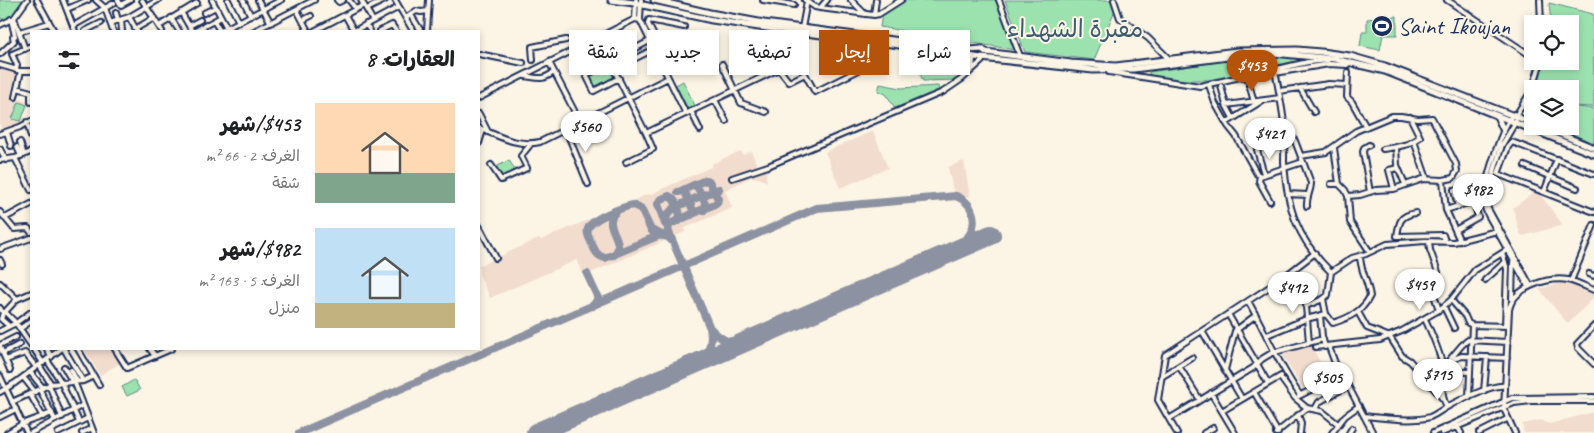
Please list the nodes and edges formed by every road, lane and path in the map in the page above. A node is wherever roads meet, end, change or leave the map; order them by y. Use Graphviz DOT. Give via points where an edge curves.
graph roads {
  1 [pos="27,0"];
  2 [pos="37,0"];
  3 [pos="63,0"];
  4 [pos="88,0"];
  5 [pos="96,0"];
  6 [pos="130,0"];
  7 [pos="142,0"];
  8 [pos="158,0"];
  9 [pos="189,0"];
  10 [pos="212,0"];
  11 [pos="228,0"];
  12 [pos="243,0"];
  13 [pos="258,0"];
  14 [pos="314,0"];
  15 [pos="337,0"];
  16 [pos="343,0"];
  17 [pos="349,0"];
  18 [pos="361,0"];
  19 [pos="385,0"];
  20 [pos="402,0"];
  21 [pos="428,0"];
  22 [pos="611,0"];
  23 [pos="656,0"];
  24 [pos="763,0"];
  25 [pos="806,0"];
  26 [pos="827,0"];
  27 [pos="851,0"];
  28 [pos="876,0"];
  29 [pos="901,0"];
  30 [pos="999,0"];
  31 [pos="1114,0"];
  32 [pos="1448,0"];
  33 [pos="1540,0"];
  34 [pos="116,1"];
  35 [pos="280,1"];
  36 [pos="197,2"];
  37 [pos="638,2"];
  38 [pos="397,3"];
  39 [pos="354,4"];
  40 [pos="794,5"];
  41 [pos="147,6"];
  42 [pos="192,6"];
  43 [pos="216,7"];
  44 [pos="366,7"];
  45 [pos="105,8"];
  46 [pos="820,8"];
  47 [pos="356,9"];
  48 [pos="67,10"];
  49 [pos="263,10"];
  50 [pos="297,10"];
  51 [pos="428,11"];
  52 [pos="180,12"];
  53 [pos="116,13"];
  54 [pos="204,13"];
  55 [pos="866,14"];
  56 [pos="345,15"];
  57 [pos="411,15"];
  58 [pos="874,15"];
  59 [pos="1541,15"];
  60 [pos="251,16"];
  61 [pos="311,16"];
  62 [pos="129,17"];
  63 [pos="154,18"];
  64 [pos="171,18"];
  65 [pos="221,18"];
  66 [pos="406,18"];
  67 [pos="12,19"];
  68 [pos="638,19"];
  69 [pos="200,20"];
  70 [pos="303,20"];
  71 [pos="119,21"];
  72 [pos="214,21"];
  73 [pos="373,21"];
  74 [pos="239,22"];
  75 [pos="49,23"];
  76 [pos="101,23"];
  77 [pos="110,23"];
  78 [pos="271,23"];
  79 [pos="366,24"];
  80 [pos="0,25"];
  81 [pos="159,26"];
  82 [pos="418,26"];
  83 [pos="684,27"];
  84 [pos="227,28"];
  85 [pos="802,28"];
  86 [pos="39,29"];
  87 [pos="74,29"];
  88 [pos="53,30"];
  89 [pos="87,30"];
  90 [pos="113,30"];
  91 [pos="122,30"];
  92 [pos="136,30"];
  93 [pos="161,30"];
  94 [pos="178,30"];
  95 [pos="191,30"];
  96 [pos="219,30"];
  97 [pos="222,30"];
  98 [pos="256,30"];
  99 [pos="308,30"];
  100 [pos="316,30"];
  101 [pos="353,30"];
  102 [pos="356,30"];
  103 [pos="369,30"];
  104 [pos="382,30"];
  105 [pos="395,30"];
  106 [pos="409,30"];
  107 [pos="420,30"];
  108 [pos="427,30"];
  109 [pos="615,30"];
  110 [pos="651,30"];
  111 [pos="30,31"];
  112 [pos="20,34"];
  113 [pos="647,34"];
  114 [pos="15,36"];
  115 [pos="566,40"];
  116 [pos="30,46"];
  117 [pos="899,46"];
  118 [pos="24,48"];
  119 [pos="569,52"];
  120 [pos="1524,52"];
  121 [pos="0,54"];
  122 [pos="480,54"];
  123 [pos="970,56"];
  124 [pos="980,56"];
  125 [pos="1020,56"];
  126 [pos="1335,59"];
  127 [pos="533,60"];
  128 [pos="1170,60"];
  129 [pos="523,62"];
  130 [pos="549,62"];
  131 [pos="1350,62"];
  132 [pos="722,64"];
  133 [pos="0,65"];
  134 [pos="972,69"];
  135 [pos="1538,70"];
  136 [pos="19,71"];
  137 [pos="30,71"];
  138 [pos="1104,71"];
  139 [pos="1275,71"];
  140 [pos="554,72"];
  141 [pos="1348,72"];
  142 [pos="588,75"];
  143 [pos="617,75"];
  144 [pos="667,75"];
  145 [pos="766,75"];
  146 [pos="784,75"];
  147 [pos="803,75"];
  148 [pos="806,75"];
  149 [pos="849,75"];
  150 [pos="525,76"];
  151 [pos="619,78"];
  152 [pos="668,78"];
  153 [pos="1248,80"];
  154 [pos="1210,85"];
  155 [pos="1347,85"];
  156 [pos="1221,86"];
  157 [pos="17,88"];
  158 [pos="1300,88"];
  159 [pos="734,90"];
  160 [pos="1279,91"];
  161 [pos="30,92"];
  162 [pos="15,97"];
  163 [pos="480,98"];
  164 [pos="629,98"];
  165 [pos="1280,98"];
  166 [pos="715,100"];
  167 [pos="1261,101"];
  168 [pos="1254,102"];
  169 [pos="1226,105"];
  170 [pos="691,111"];
  171 [pos="766,112"];
  172 [pos="1314,112"];
  173 [pos="686,114"];
  174 [pos="1516,115"];
  175 [pos="480,116"];
  176 [pos="1496,116"];
  177 [pos="1410,117"];
  178 [pos="1234,118"];
  179 [pos="1524,119"];
  180 [pos="1508,120"];
  181 [pos="726,121"];
  182 [pos="29,122"];
  183 [pos="580,122"];
  184 [pos="1226,123"];
  185 [pos="1515,123"];
  186 [pos="1284,124"];
  187 [pos="1366,127"];
  188 [pos="481,129"];
  189 [pos="1503,129"];
  190 [pos="566,130"];
  191 [pos="700,130"];
  192 [pos="7,132"];
  193 [pos="488,132"];
  194 [pos="646,133"];
  195 [pos="0,134"];
  196 [pos="1563,135"];
  197 [pos="1414,141"];
  198 [pos="20,142"];
  199 [pos="530,145"];
  200 [pos="1369,145"];
  201 [pos="11,146"];
  202 [pos="17,147"];
  203 [pos="1396,147"];
  204 [pos="1334,148"];
  205 [pos="1594,148"];
  206 [pos="0,149"];
  207 [pos="1383,149"];
  208 [pos="1257,150"];
  209 [pos="30,153"];
  210 [pos="1594,154"];
  211 [pos="23,156"];
  212 [pos="1301,156"];
  213 [pos="15,158"];
  214 [pos="1557,159"];
  215 [pos="0,160"];
  216 [pos="6,160"];
  217 [pos="626,162"];
  218 [pos="1303,162"];
  219 [pos="491,165"];
  220 [pos="1525,166"];
  221 [pos="1285,168"];
  222 [pos="1398,168"];
  223 [pos="1493,172"];
  224 [pos="1498,174"];
  225 [pos="1594,174"];
  226 [pos="1262,175"];
  227 [pos="1550,177"];
  228 [pos="732,178"];
  229 [pos="1427,179"];
  230 [pos="1443,180"];
  231 [pos="588,184"];
  232 [pos="1331,184"];
  233 [pos="1339,184"];
  234 [pos="1406,184"];
  235 [pos="30,188"];
  236 [pos="1577,188"];
  237 [pos="1394,189"];
  238 [pos="1454,190"];
  239 [pos="1370,192"];
  240 [pos="1544,192"];
  241 [pos="1288,194"];
  242 [pos="1307,195"];
  243 [pos="1348,196"];
  244 [pos="1483,198"];
  245 [pos="1270,201"];
  246 [pos="1474,201"];
  247 [pos="30,205"];
  248 [pos="1307,206"];
  249 [pos="1458,207"];
  250 [pos="1446,210"];
  251 [pos="0,212"];
  252 [pos="1594,212"];
  253 [pos="1416,213"];
  254 [pos="5,218"];
  255 [pos="1594,225"];
  256 [pos="480,228"];
  257 [pos="1455,230"];
  258 [pos="30,231"];
  259 [pos="1497,231"];
  260 [pos="1397,236"];
  261 [pos="30,238"];
  262 [pos="1429,241"];
  263 [pos="1445,241"];
  264 [pos="1460,241"];
  265 [pos="1396,242"];
  266 [pos="0,249"];
  267 [pos="1508,250"];
  268 [pos="1370,252"];
  269 [pos="1315,253"];
  270 [pos="1502,253"];
  271 [pos="1360,256"];
  272 [pos="496,258"];
  273 [pos="1513,259"];
  274 [pos="1505,262"];
  275 [pos="1331,272"];
  276 [pos="1438,272"];
  277 [pos="1485,280"];
  278 [pos="1571,281"];
  279 [pos="1,286"];
  280 [pos="1529,286"];
  281 [pos="1594,290"];
  282 [pos="1405,292"];
  283 [pos="30,293"];
  284 [pos="17,299"];
  285 [pos="1323,299"];
  286 [pos="1451,300"];
  287 [pos="1512,300"];
  288 [pos="1248,301"];
  289 [pos="1444,306"];
  290 [pos="1440,310"];
  291 [pos="2,311"];
  292 [pos="1358,312"];
  293 [pos="30,313"];
  294 [pos="1228,314"];
  295 [pos="1326,314"];
  296 [pos="1256,315"];
  297 [pos="1320,316"];
  298 [pos="1306,319"];
  299 [pos="1425,319"];
  300 [pos="16,323"];
  301 [pos="30,323"];
  302 [pos="1472,324"];
  303 [pos="9,326"];
  304 [pos="1506,326"];
  305 [pos="1594,326"];
  306 [pos="21,328"];
  307 [pos="1237,328"];
  308 [pos="1454,328"];
  309 [pos="0,331"];
  310 [pos="1202,331"];
  311 [pos="30,334"];
  312 [pos="1267,334"];
  313 [pos="26,336"];
  314 [pos="16,337"];
  315 [pos="1390,337"];
  316 [pos="1323,339"];
  317 [pos="1472,340"];
  318 [pos="1309,342"];
  319 [pos="1508,342"];
  320 [pos="30,343"];
  321 [pos="20,344"];
  322 [pos="0,346"];
  323 [pos="1327,347"];
  324 [pos="1316,348"];
  325 [pos="35,350"];
  326 [pos="47,350"];
  327 [pos="61,350"];
  328 [pos="64,350"];
  329 [pos="79,350"];
  330 [pos="116,350"];
  331 [pos="151,350"];
  332 [pos="168,350"];
  333 [pos="1275,351"];
  334 [pos="3,353"];
  335 [pos="155,356"];
  336 [pos="1471,356"];
  337 [pos="1487,357"];
  338 [pos="1192,358"];
  339 [pos="1507,358"];
  340 [pos="6,360"];
  341 [pos="1451,360"];
  342 [pos="43,362"];
  343 [pos="1257,362"];
  344 [pos="1594,364"];
  345 [pos="1442,365"];
  346 [pos="1180,366"];
  347 [pos="64,367"];
  348 [pos="10,370"];
  349 [pos="71,370"];
  350 [pos="1225,370"];
  351 [pos="1443,371"];
  352 [pos="30,372"];
  353 [pos="1470,372"];
  354 [pos="1285,373"];
  355 [pos="1342,374"];
  356 [pos="0,376"];
  357 [pos="94,376"];
  358 [pos="23,377"];
  359 [pos="1161,377"];
  360 [pos="1280,377"];
  361 [pos="1231,380"];
  362 [pos="74,381"];
  363 [pos="82,381"];
  364 [pos="61,382"];
  365 [pos="1268,383"];
  366 [pos="50,385"];
  367 [pos="99,385"];
  368 [pos="1348,386"];
  369 [pos="1505,386"];
  370 [pos="6,388"];
  371 [pos="42,389"];
  372 [pos="1484,391"];
  373 [pos="0,392"];
  374 [pos="1254,392"];
  375 [pos="32,393"];
  376 [pos="1211,393"];
  377 [pos="1298,397"];
  378 [pos="1469,397"];
  379 [pos="1594,397"];
  380 [pos="1442,398"];
  381 [pos="1242,399"];
  382 [pos="1200,400"];
  383 [pos="1505,400"];
  384 [pos="1594,401"];
  385 [pos="12,402"];
  386 [pos="82,405"];
  387 [pos="1359,406"];
  388 [pos="1504,406"];
  389 [pos="1446,407"];
  390 [pos="1307,408"];
  391 [pos="16,409"];
  392 [pos="1315,409"];
  393 [pos="73,410"];
  394 [pos="1222,412"];
  395 [pos="52,413"];
  396 [pos="1,415"];
  397 [pos="1298,415"];
  398 [pos="1364,416"];
  399 [pos="43,417"];
  400 [pos="62,417"];
  401 [pos="88,418"];
  402 [pos="1169,419"];
  403 [pos="55,420"];
  404 [pos="1507,420"];
  405 [pos="79,422"];
  406 [pos="22,424"];
  407 [pos="1338,424"];
  408 [pos="1456,424"];
  409 [pos="92,428"];
  410 [pos="1213,428"];
  411 [pos="1352,428"];
  412 [pos="1486,431"];
  413 [pos="1300,432"];
  414 [pos="7,433"];
  415 [pos="27,433"];
  416 [pos="58,433"];
  417 [pos="82,433"];
  418 [pos="94,433"];
  419 [pos="1177,433"];
  420 [pos="1204,433"];
  421 [pos="1235,433"];
  422 [pos="1277,433"];
  423 [pos="1306,433"];
  424 [pos="1332,433"];
  425 [pos="1349,433"];
  426 [pos="1373,433"];
  427 [pos="1433,433"];
  428 [pos="1442,433"];
  429 [pos="1461,433"];
  430 [pos="1479,433"];
  431 [pos="1515,433"];
  1 -- 67 [label="street"];
  2 -- 75 [label="street"];
  3 -- 48 [label="street"];
  4 -- 48 [label="street"];
  5 -- 45 [label="street"];
  6 -- 34 [label="street" via="121,5"];
  7 -- 41 [label="street"];
  8 -- 41 [label="street"];
  9 -- 42 [label="street"];
  10 -- 43 [label="street"];
  11 -- 74 [label="street"];
  12 -- 60 [label="street"];
  13 -- 49 [label="street"];
  14 -- 50 [label="street"];
  15 -- 16 [label="street"];
  17 -- 39 [label="street"];
  18 -- 39 [label="street"];
  18 -- 44 [label="street"];
  19 -- 44 [label="street"];
  20 -- 38 [label="street"];
  21 -- 51 [label="street"];
  22 -- 37 [label="main road"];
  23 -- 85 [label="main road"];
  24 -- 40 [label="street"];
  25 -- 46 [label="street"];
  25 -- 85 [label="street"];
  26 -- 46 [label="street"];
  27 -- 55 [label="street"];
  28 -- 58 [label="street"];
  29 -- 58 [label="street"];
  30 -- 125 [label="street"];
  31 -- 128 [label="street" via="1120,18 1148,38"];
  32 -- 120 [label="street"];
  33 -- 59 [label="street"];
  34 -- 45 [label="street"];
  35 -- 49 [label="street"];
  36 -- 42 [label="street"];
  37 -- 68 [label="street"];
  37 -- 117 [label="main road" via="712,20"];
  38 -- 66 [label="street"];
  38 -- 73 [label="street"];
  39 -- 47 [label="street"];
  41 -- 62 [label="street"];
  41 -- 63 [label="street"];
  42 -- 52 [label="street"];
  43 -- 54 [label="street"];
  43 -- 65 [label="street"];
  44 -- 47 [label="street"];
  44 -- 73 [label="street"];
  45 -- 77 [label="street"];
  45 -- 87 [label="street"];
  46 -- 55 [label="street"];
  47 -- 56 [label="street"];
  48 -- 87 [label="street"];
  49 -- 60 [label="street"];
  49 -- 78 [label="street"];
  50 -- 70 [label="street"];
  50 -- 78 [label="street"];
  51 -- 57 [label="street" via="416,11"];
  51 -- 108 [label="street"];
  52 -- 64 [label="street"];
  52 -- 95 [label="street"];
  53 -- 71 [label="street"];
  55 -- 58 [label="street"];
  56 -- 100 [label="street"];
  56 -- 101 [label="street"];
  57 -- 66 [label="street"];
  57 -- 82 [label="street"];
  60 -- 74 [label="street"];
  61 -- 70 [label="street"];
  62 -- 71 [label="street"];
  62 -- 92 [label="street"];
  63 -- 81 [label="street"];
  63 -- 92 [label="street"];
  64 -- 81 [label="street"];
  64 -- 94 [label="street"];
  65 -- 72 [label="street"];
  65 -- 84 [label="street"];
  66 -- 106 [label="street"];
  67 -- 80 [label="street"];
  67 -- 112 [label="street"];
  67 -- 114 [label="street"];
  68 -- 109 [label="street"];
  68 -- 113 [label="street"];
  69 -- 95 [label="street"];
  70 -- 99 [label="street"];
  71 -- 77 [label="street"];
  71 -- 91 [label="street"];
  72 -- 95 [label="street"];
  72 -- 96 [label="street"];
  73 -- 79 [label="street"];
  74 -- 84 [label="street"];
  75 -- 86 [label="street"];
  75 -- 88 [label="street"];
  76 -- 89 [label="street"];
  77 -- 90 [label="street"];
  78 -- 98 [label="street"];
  79 -- 102 [label="street"];
  79 -- 103 [label="street"];
  81 -- 93 [label="street"];
  82 -- 106 [label="street"];
  82 -- 107 [label="street"];
  83 -- 110 [label="street" via="648,20"];
  84 -- 97 [label="street"];
  85 -- 124 [label="main road"];
  104 -- 105 [label="street" via="392,25"];
  111 -- 112 [label="street"];
  112 -- 114 [label="street"];
  112 -- 118 [label="street"];
  114 -- 121 [label="street"];
  115 -- 127 [label="street" via="532,47"];
  116 -- 118 [label="street"];
  118 -- 136 [label="street" via="12,54"];
  119 -- 130 [label="street"];
  122 -- 129 [label="street"];
  123 -- 124 [label="main road"];
  123 -- 134 [label="street" via="974,60"];
  124 -- 125 [label="main road" via="982,49"];
  124 -- 134 [label="street"];
  124 -- 138 [label="main road"];
  125 -- 128 [label="main road" via="1092,66"];
  126 -- 131 [label="main road"];
  126 -- 138 [label="main road" via="1252,54"];
  126 -- 139 [label="street"];
  128 -- 174 [label="main road" via="1252,50 1350,56 1386,66"];
  130 -- 140 [label="street"];
  130 -- 150 [label="street"];
  131 -- 139 [label="street" via="1347,65"];
  131 -- 176 [label="main road" via="1385,71"];
  132 -- 159 [label="street"];
  133 -- 136 [label="street"];
  134 -- 228 [label="street" via="943,92"];
  135 -- 174 [label="street" via="1533,88"];
  136 -- 137 [label="street"];
  136 -- 157 [label="street"];
  138 -- 154 [label="street"];
  139 -- 154 [label="street"];
  139 -- 160 [label="street"];
  140 -- 150 [label="street" via="541,79"];
  140 -- 183 [label="street"];
  141 -- 155 [label="street"];
  142 -- 151 [label="street" via="594,91"];
  143 -- 151 [label="street"];
  144 -- 152 [label="street"];
  145 -- 159 [label="street"];
  146 -- 147 [label="street" via="789,82"];
  148 -- 149 [label="street" via="815,92"];
  150 -- 163 [label="street"];
  151 -- 164 [label="street"];
  152 -- 164 [label="street"];
  152 -- 173 [label="street"];
  153 -- 168 [label="street"];
  154 -- 184 [label="street"];
  155 -- 158 [label="street"];
  155 -- 187 [label="street" via="1347,97"];
  156 -- 169 [label="street"];
  157 -- 161 [label="street"];
  157 -- 162 [label="street"];
  158 -- 160 [label="street"];
  158 -- 172 [label="street"];
  159 -- 166 [label="street"];
  159 -- 171 [label="street" via="741,103"];
  160 -- 165 [label="street"];
  164 -- 183 [label="street"];
  164 -- 194 [label="street"];
  165 -- 167 [label="street"];
  165 -- 186 [label="street"];
  166 -- 170 [label="street"];
  166 -- 181 [label="street"];
  167 -- 168 [label="street"];
  167 -- 178 [label="street"];
  168 -- 169 [label="street"];
  169 -- 178 [label="street"];
  170 -- 173 [label="street"];
  170 -- 191 [label="street"];
  173 -- 194 [label="street"];
  174 -- 179 [label="main road"];
  174 -- 180 [label="street"];
  174 -- 185 [label="street"];
  175 -- 193 [label="street"];
  176 -- 180 [label="main road"];
  176 -- 189 [label="main road"];
  177 -- 187 [label="street" via="1392,116"];
  177 -- 197 [label="street" via="1420,136"];
  177 -- 230 [label="street" via="1431,118 1446,144 1457,171 1453,178"];
  178 -- 184 [label="street"];
  180 -- 185 [label="main road"];
  180 -- 189 [label="street"];
  182 -- 192 [label="street"];
  183 -- 190 [label="street"];
  184 -- 226 [label="street" via="1255,172"];
  185 -- 210 [label="main road"];
  185 -- 223 [label="street" via="1505,138"];
  186 -- 212 [label="street"];
  186 -- 221 [label="street"];
  187 -- 204 [label="street"];
  188 -- 193 [label="street"];
  189 -- 244 [label="street"];
  190 -- 199 [label="street"];
  190 -- 231 [label="street"];
  192 -- 195 [label="street"];
  192 -- 201 [label="street"];
  193 -- 199 [label="street"];
  194 -- 217 [label="street" via="653,148"];
  196 -- 205 [label="main road"];
  197 -- 203 [label="street"];
  197 -- 229 [label="street"];
  198 -- 211 [label="street"];
  199 -- 219 [label="street" via="521,156 527,168 501,180"];
  200 -- 239 [label="street" via="1363,152"];
  202 -- 211 [label="street"];
  203 -- 207 [label="street"];
  203 -- 222 [label="street"];
  204 -- 212 [label="street"];
  204 -- 233 [label="street"];
  206 -- 216 [label="street"];
  208 -- 226 [label="street"];
  209 -- 211 [label="street"];
  211 -- 213 [label="street"];
  212 -- 218 [label="street"];
  213 -- 216 [label="street"];
  213 -- 235 [label="street"];
  214 -- 224 [label="street" via="1512,142"];
  214 -- 225 [label="street"];
  214 -- 227 [label="street"];
  215 -- 216 [label="street"];
  218 -- 221 [label="street"];
  218 -- 242 [label="street" via="1311,183"];
  220 -- 227 [label="street"];
  221 -- 226 [label="street"];
  221 -- 241 [label="street"];
  222 -- 234 [label="street"];
  222 -- 237 [label="street" via="1389,170"];
  223 -- 224 [label="street"];
  223 -- 280 [label="street" via="1487,205"];
  224 -- 240 [label="street"];
  226 -- 245 [label="street" via="1259,181"];
  227 -- 236 [label="street"];
  227 -- 240 [label="street"];
  229 -- 230 [label="street"];
  229 -- 234 [label="street"];
  230 -- 250 [label="street"];
  232 -- 233 [label="street"];
  233 -- 243 [label="street"];
  234 -- 237 [label="street"];
  237 -- 239 [label="street"];
  238 -- 249 [label="street"];
  239 -- 243 [label="street"];
  240 -- 252 [label="street"];
  241 -- 242 [label="street"];
  241 -- 269 [label="street" via="1295,223"];
  242 -- 248 [label="street"];
  243 -- 268 [label="street" via="1350,222"];
  244 -- 246 [label="street"];
  244 -- 259 [label="street"];
  246 -- 249 [label="street"];
  246 -- 257 [label="street" via="1478,217"];
  247 -- 254 [label="street"];
  249 -- 250 [label="street"];
  250 -- 257 [label="street"];
  251 -- 254 [label="street"];
  253 -- 260 [label="street" via="1403,217"];
  254 -- 258 [label="street" via="14,229"];
  255 -- 278 [label="street"];
  256 -- 272 [label="street"];
  257 -- 264 [label="street"];
  259 -- 264 [label="street"];
  259 -- 267 [label="street"];
  260 -- 263 [label="street" via="1443,235"];
  260 -- 265 [label="street"];
  261 -- 266 [label="street"];
  262 -- 263 [label="street"];
  262 -- 265 [label="street"];
  262 -- 276 [label="street"];
  263 -- 264 [label="street"];
  265 -- 268 [label="street"];
  267 -- 270 [label="street"];
  267 -- 273 [label="street"];
  268 -- 271 [label="street"];
  269 -- 275 [label="street"];
  269 -- 288 [label="street"];
  270 -- 274 [label="street"];
  270 -- 286 [label="street" via="1475,270"];
  271 -- 275 [label="street"];
  271 -- 292 [label="street" via="1370,296"];
  273 -- 280 [label="street"];
  273 -- 287 [label="street"];
  274 -- 277 [label="street"];
  274 -- 304 [label="street"];
  275 -- 285 [label="street" via="1329,293"];
  278 -- 280 [label="street"];
  278 -- 281 [label="street"];
  279 -- 284 [label="street"];
  280 -- 287 [label="street"];
  282 -- 290 [label="street" via="1413,296 1431,286"];
  283 -- 284 [label="street"];
  284 -- 291 [label="street"];
  285 -- 295 [label="street"];
  285 -- 298 [label="street" via="1306,305"];
  286 -- 289 [label="street"];
  286 -- 302 [label="street"];
  287 -- 304 [label="street"];
  288 -- 294 [label="street"];
  288 -- 296 [label="street"];
  289 -- 290 [label="street"];
  289 -- 308 [label="street"];
  290 -- 299 [label="street"];
  291 -- 300 [label="street"];
  291 -- 303 [label="street" via="1,320"];
  292 -- 295 [label="street" via="1333,323"];
  292 -- 315 [label="street" via="1367,328"];
  293 -- 300 [label="street"];
  294 -- 307 [label="street"];
  294 -- 310 [label="street"];
  295 -- 297 [label="street"];
  296 -- 307 [label="street"];
  296 -- 312 [label="street"];
  297 -- 298 [label="street"];
  297 -- 316 [label="street"];
  298 -- 312 [label="street"];
  298 -- 318 [label="street"];
  299 -- 315 [label="street"];
  299 -- 345 [label="street"];
  300 -- 303 [label="street"];
  300 -- 306 [label="street"];
  301 -- 306 [label="street"];
  302 -- 304 [label="street"];
  302 -- 317 [label="street"];
  303 -- 309 [label="street"];
  304 -- 319 [label="street"];
  305 -- 344 [label="street" via="1577,344"];
  306 -- 313 [label="street"];
  307 -- 343 [label="street"];
  307 -- 350 [label="street"];
  310 -- 350 [label="street"];
  310 -- 359 [label="street" via="1165,355"];
  311 -- 313 [label="street"];
  312 -- 333 [label="street"];
  313 -- 320 [label="street"];
  314 -- 322 [label="street"];
  315 -- 323 [label="street"];
  315 -- 380 [label="street" via="1402,356"];
  316 -- 318 [label="street"];
  316 -- 323 [label="street"];
  317 -- 319 [label="street"];
  317 -- 336 [label="street"];
  317 -- 341 [label="street" via="1465,341"];
  318 -- 333 [label="street"];
  319 -- 339 [label="street"];
  321 -- 334 [label="street"];
  322 -- 334 [label="street"];
  323 -- 324 [label="street"];
  323 -- 355 [label="street"];
  325 -- 342 [label="street"];
  326 -- 342 [label="street"];
  327 -- 342 [label="street"];
  328 -- 363 [label="street"];
  329 -- 357 [label="street"];
  330 -- 335 [label="street" via="127,368"];
  331 -- 335 [label="street"];
  332 -- 335 [label="street"];
  333 -- 343 [label="street"];
  333 -- 354 [label="street"];
  334 -- 340 [label="street"];
  336 -- 337 [label="street"];
  336 -- 341 [label="street" via="1458,356"];
  336 -- 353 [label="street"];
  337 -- 339 [label="street"];
  337 -- 372 [label="street"];
  338 -- 346 [label="street"];
  339 -- 369 [label="street"];
  340 -- 342 [label="street" via="25,353"];
  340 -- 348 [label="street"];
  341 -- 345 [label="street"];
  342 -- 352 [label="street"];
  342 -- 364 [label="street"];
  342 -- 366 [label="street"];
  343 -- 361 [label="street" via="1253,368"];
  343 -- 365 [label="street"];
  345 -- 351 [label="street"];
  346 -- 359 [label="street"];
  346 -- 382 [label="street"];
  347 -- 362 [label="street"];
  349 -- 362 [label="street"];
  350 -- 361 [label="street"];
  351 -- 353 [label="street"];
  351 -- 380 [label="street"];
  352 -- 358 [label="street"];
  352 -- 371 [label="street"];
  353 -- 378 [label="street"];
  354 -- 360 [label="street"];
  354 -- 377 [label="street"];
  355 -- 368 [label="street"];
  355 -- 377 [label="street"];
  356 -- 370 [label="street"];
  357 -- 363 [label="street"];
  357 -- 367 [label="street"];
  358 -- 370 [label="street"];
  358 -- 375 [label="street"];
  359 -- 402 [label="street" via="1158,400"];
  360 -- 365 [label="street"];
  360 -- 377 [label="street"];
  361 -- 376 [label="street"];
  361 -- 381 [label="street"];
  362 -- 363 [label="street"];
  362 -- 364 [label="street"];
  362 -- 386 [label="street"];
  364 -- 366 [label="street"];
  364 -- 393 [label="street"];
  365 -- 374 [label="street"];
  366 -- 371 [label="street"];
  366 -- 400 [label="street"];
  368 -- 387 [label="street"];
  368 -- 392 [label="street" via="1319,402"];
  369 -- 372 [label="street"];
  369 -- 383 [label="street"];
  370 -- 373 [label="street"];
  370 -- 385 [label="street"];
  371 -- 375 [label="street"];
  371 -- 395 [label="street"];
  372 -- 378 [label="street"];
  374 -- 381 [label="street"];
  374 -- 422 [label="street"];
  375 -- 385 [label="street"];
  375 -- 399 [label="street"];
  376 -- 382 [label="street"];
  376 -- 394 [label="street"];
  377 -- 390 [label="street"];
  378 -- 389 [label="street"];
  379 -- 383 [label="street" via="1516,397"];
  380 -- 389 [label="street"];
  381 -- 394 [label="street"];
  382 -- 402 [label="street"];
  383 -- 388 [label="street"];
  383 -- 408 [label="street"];
  384 -- 388 [label="street" via="1522,401"];
  385 -- 391 [label="street"];
  386 -- 393 [label="street"];
  386 -- 401 [label="street"];
  387 -- 398 [label="street"];
  387 -- 407 [label="street"];
  388 -- 404 [label="street"];
  388 -- 408 [label="street"];
  389 -- 398 [label="street" via="1420,419"];
  390 -- 392 [label="street"];
  390 -- 397 [label="street"];
  391 -- 396 [label="street"];
  391 -- 406 [label="street"];
  392 -- 407 [label="street"];
  393 -- 400 [label="street"];
  393 -- 405 [label="street"];
  394 -- 421 [label="street"];
  395 -- 399 [label="street"];
  395 -- 403 [label="street"];
  397 -- 413 [label="street"];
  397 -- 422 [label="street"];
  398 -- 426 [label="street"];
  399 -- 406 [label="street"];
  400 -- 403 [label="street"];
  401 -- 405 [label="street"];
  401 -- 409 [label="street"];
  402 -- 419 [label="street"];
  403 -- 415 [label="street"];
  404 -- 412 [label="street"];
  404 -- 431 [label="street"];
  405 -- 416 [label="street"];
  406 -- 414 [label="street"];
  406 -- 415 [label="street"];
  407 -- 424 [label="street"];
  408 -- 427 [label="street"];
  408 -- 428 [label="street"];
  408 -- 429 [label="street"];
  409 -- 417 [label="street"];
  409 -- 418 [label="street"];
  410 -- 420 [label="street"];
  411 -- 425 [label="street"];
  412 -- 430 [label="street"];
  413 -- 423 [label="street"];
}
